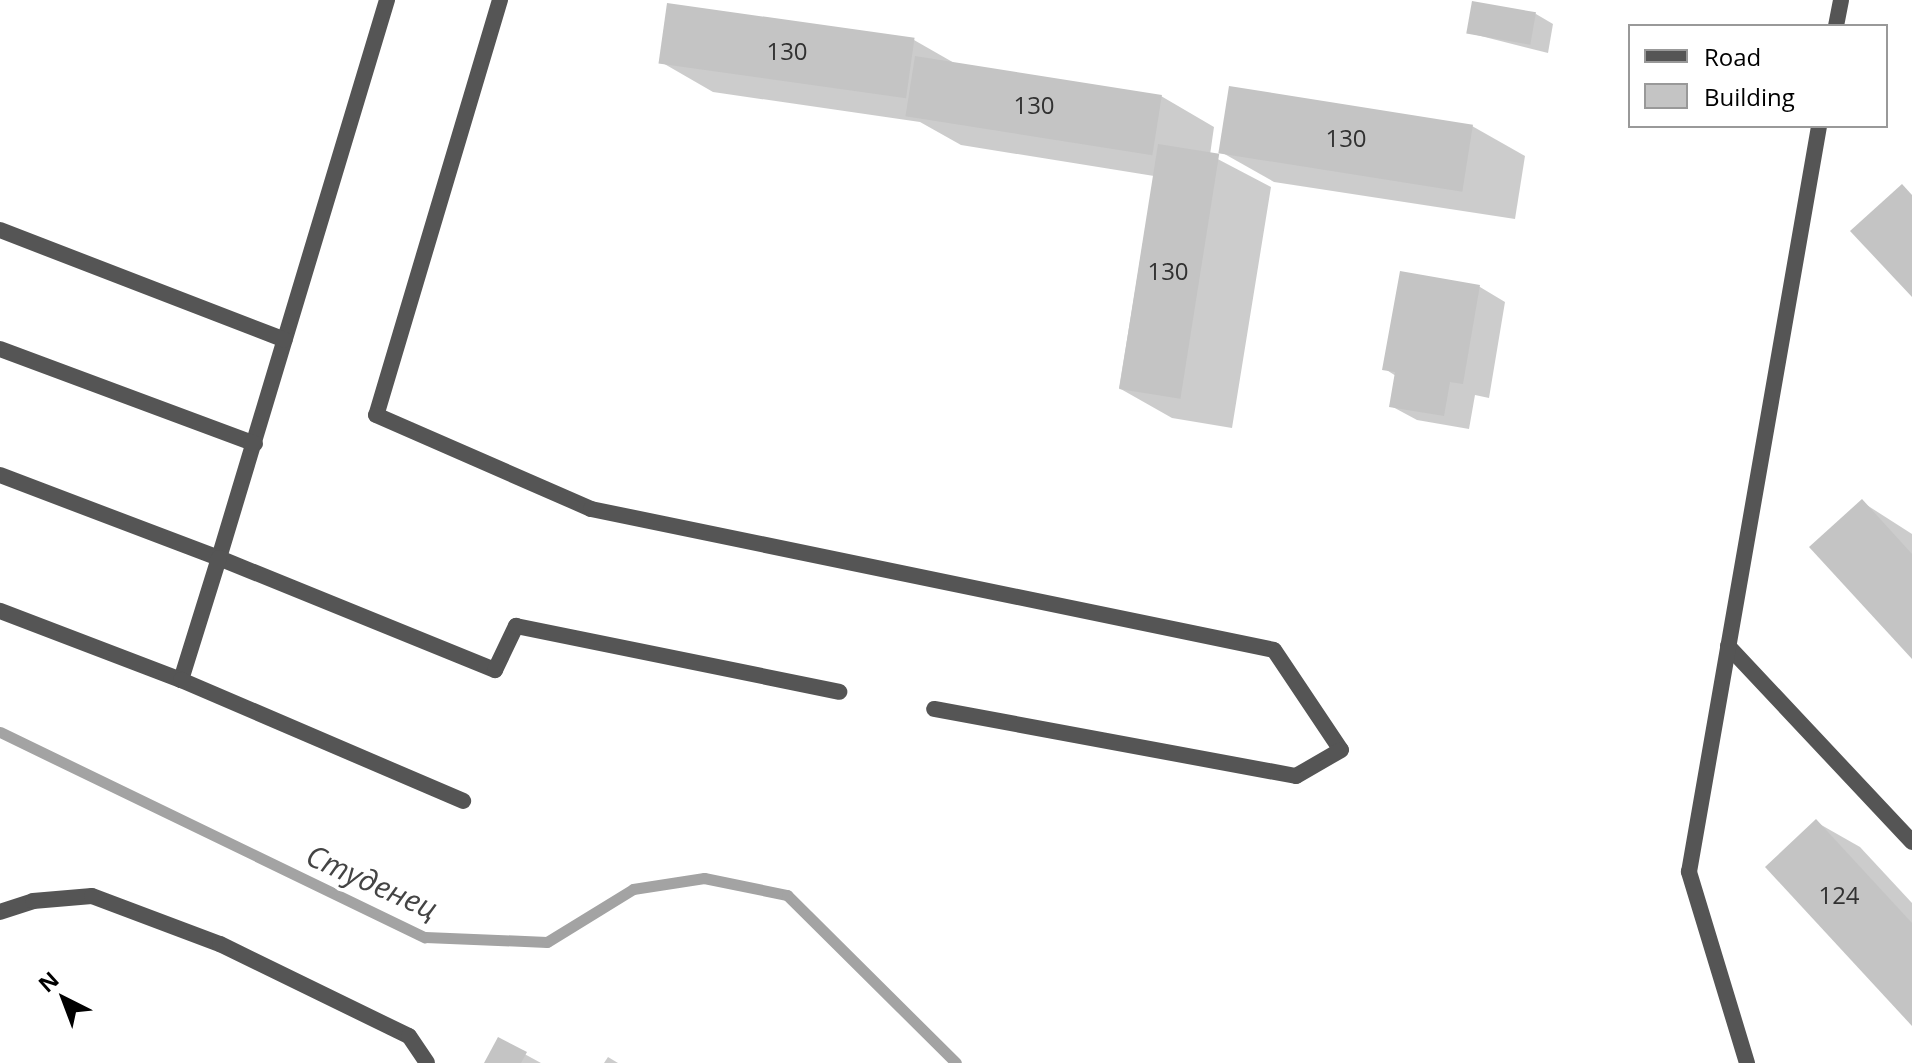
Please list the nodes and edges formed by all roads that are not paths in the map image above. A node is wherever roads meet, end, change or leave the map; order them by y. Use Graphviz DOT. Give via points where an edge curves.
graph roads {
  1 [pos="387,0"];
  2 [pos="500,0"];
  3 [pos="1841,0"];
  4 [pos="1836,24"];
  5 [pos="1819,128"];
  6 [pos="0,230"];
  7 [pos="285,340"];
  8 [pos="0,349"];
  9 [pos="255,444"];
  10 [pos="0,475"];
  11 [pos="219,558"];
  12 [pos="0,611"];
  13 [pos="1728,646"];
  14 [pos="181,680"];
  15 [pos="839,692"];
  16 [pos="934,709"];
  17 [pos="463,801"];
  18 [pos="1912,842"];
  19 [pos="0,912"];
  20 [pos="427,1063"];
  21 [pos="1747,1063"];
  1 -- 7 [label="street"];
  2 -- 16 [label="street" via="376,415 591,509 1274,650 1341,750 1296,776"];
  3 -- 4 [label="street"];
  5 -- 13 [label="street"];
  6 -- 7 [label="street"];
  7 -- 9 [label="street"];
  8 -- 9 [label="street"];
  9 -- 11 [label="street"];
  10 -- 11 [label="street"];
  11 -- 14 [label="street"];
  11 -- 15 [label="street" via="495,670 516,626"];
  12 -- 14 [label="street"];
  13 -- 18 [label="street"];
  13 -- 21 [label="street" via="1689,872"];
  14 -- 17 [label="street"];
  19 -- 20 [label="street" via="33,901 92,896 220,944 409,1036"];
}
